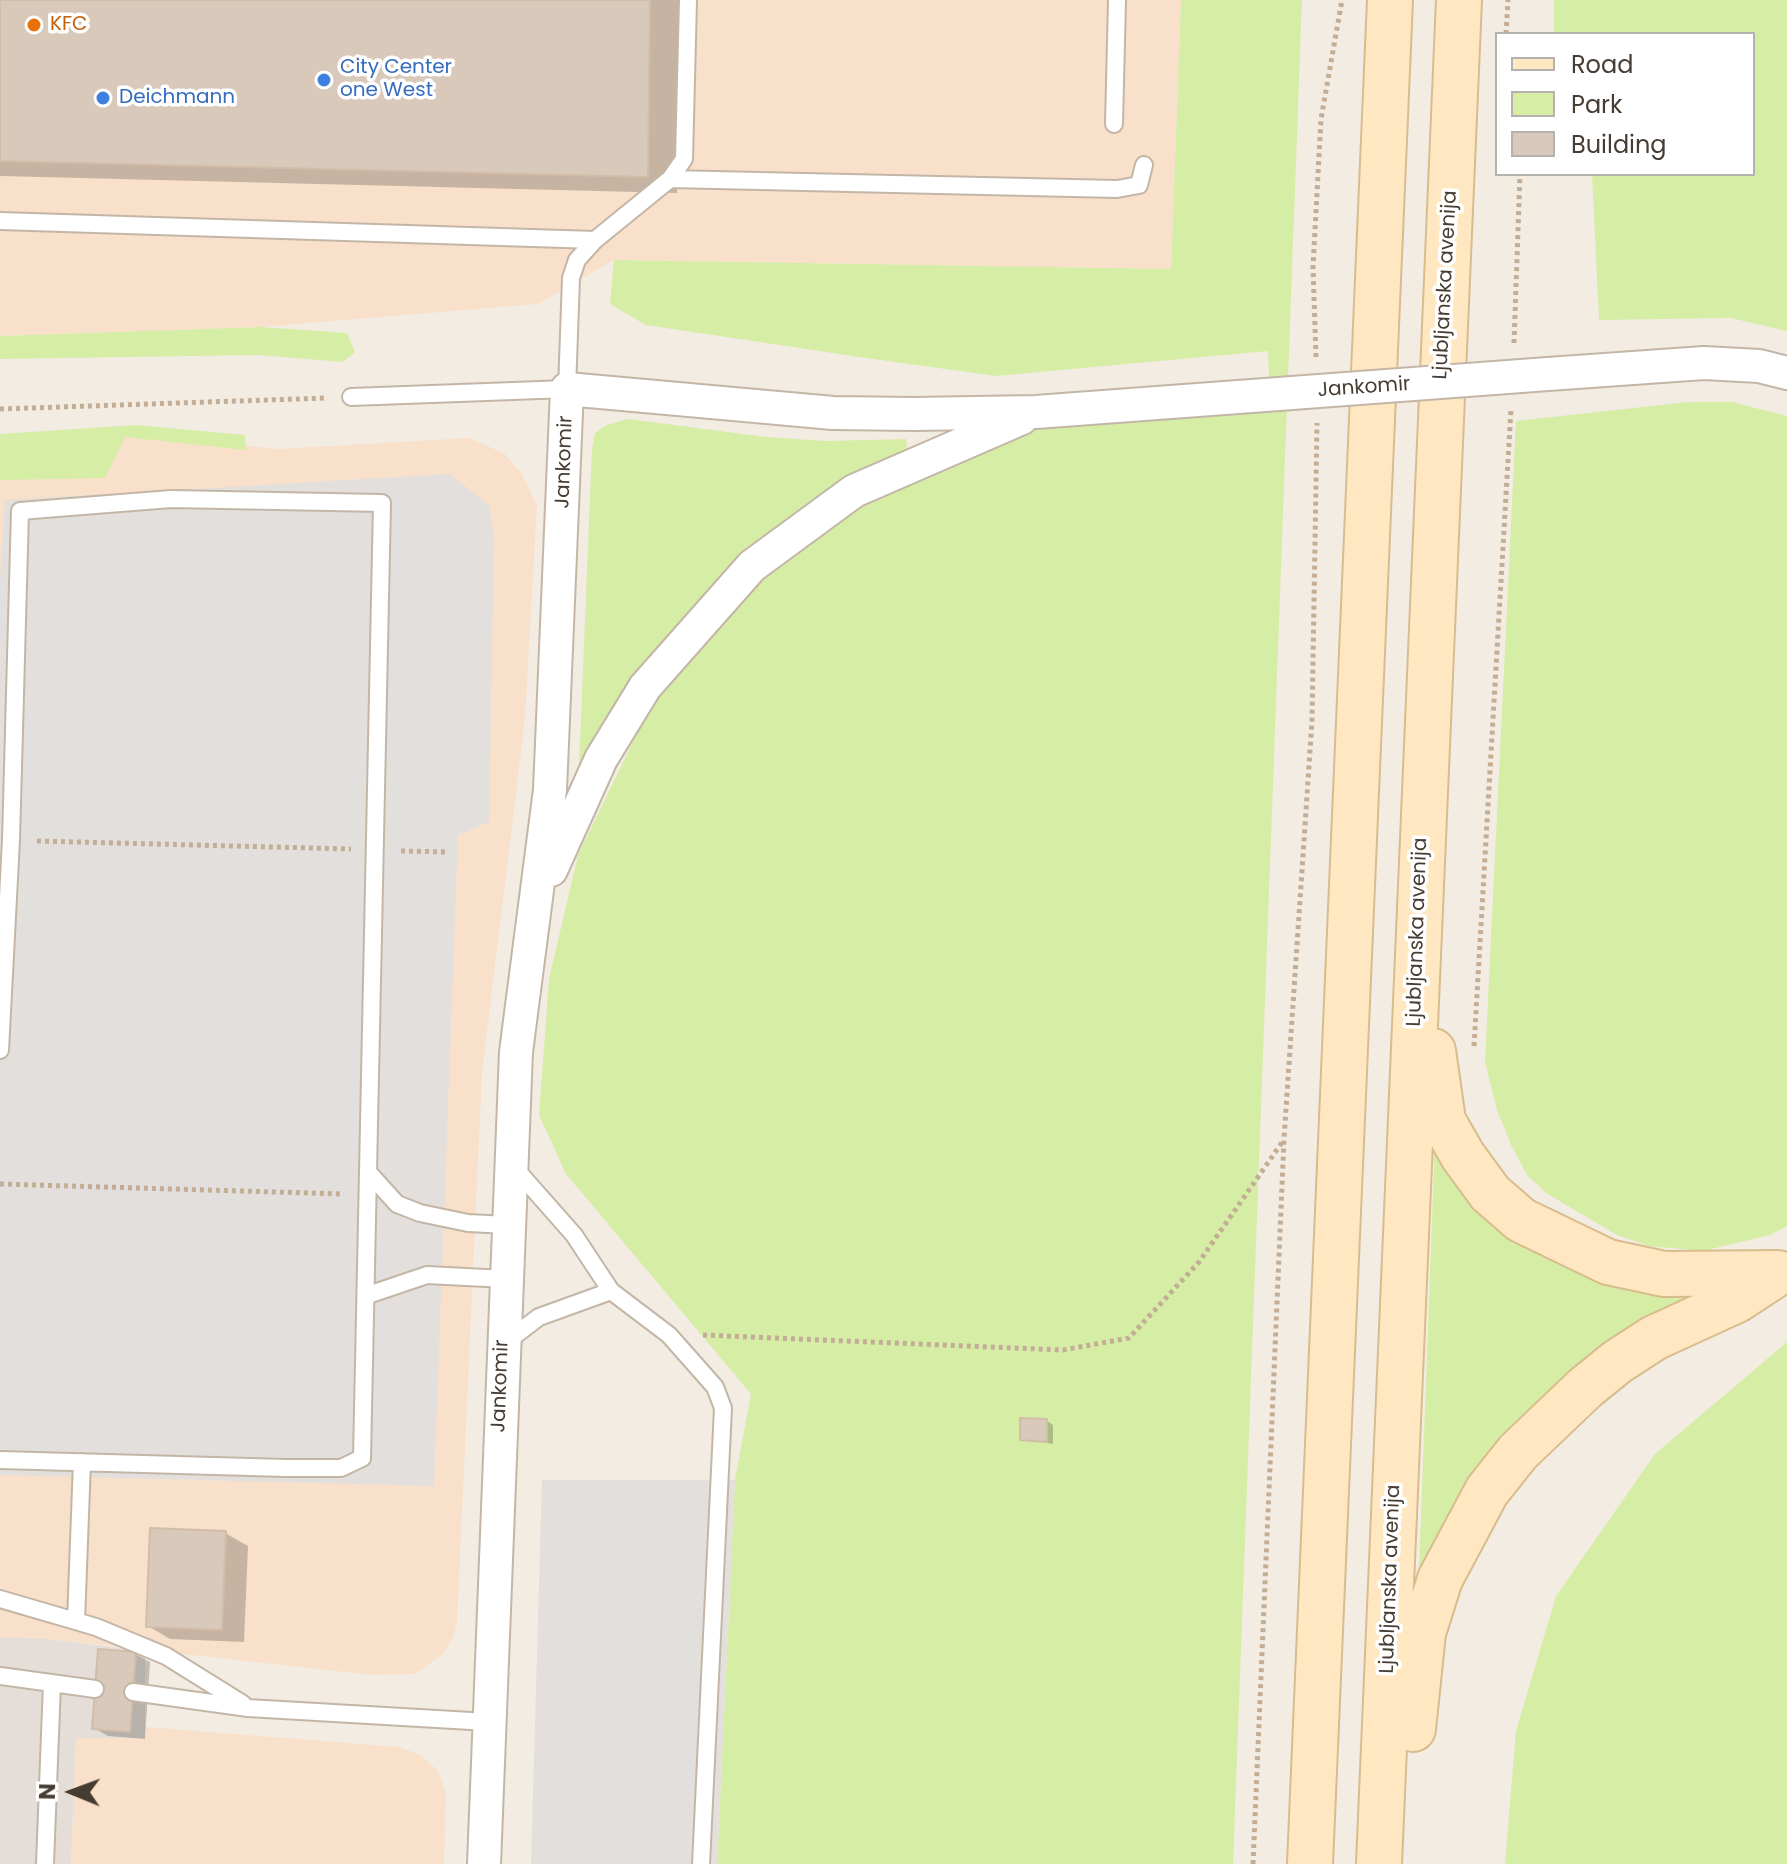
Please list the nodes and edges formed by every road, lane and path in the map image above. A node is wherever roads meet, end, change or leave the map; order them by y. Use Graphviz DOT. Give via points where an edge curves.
graph roads {
  1 [pos="688,0"];
  2 [pos="1117,0"];
  3 [pos="1342,0"];
  4 [pos="1390,0"];
  5 [pos="1459,0"];
  6 [pos="1508,0"];
  7 [pos="1506,32"];
  8 [pos="1114,124"];
  9 [pos="1144,165"];
  10 [pos="1520,176"];
  11 [pos="670,179"];
  12 [pos="0,221"];
  13 [pos="595,240"];
  14 [pos="1514,357"];
  15 [pos="1316,359"];
  16 [pos="1787,373"];
  17 [pos="567,389"];
  18 [pos="351,397"];
  19 [pos="1511,404"];
  20 [pos="0,409"];
  21 [pos="1036,412"];
  22 [pos="1317,420"];
  23 [pos="8,676"];
  24 [pos="11,840"];
  25 [pos="373,850"];
  26 [pos="448,852"];
  27 [pos="534,909"];
  28 [pos="1417,953"];
  29 [pos="1474,1047"];
  30 [pos="0,1050"];
  31 [pos="1284,1139"];
  32 [pos="511,1164"];
  33 [pos="369,1173"];
  34 [pos="0,1184"];
  35 [pos="369,1195"];
  36 [pos="508,1225"];
  37 [pos="1782,1271"];
  38 [pos="506,1279"];
  39 [pos="611,1291"];
  40 [pos="368,1295"];
  41 [pos="699,1335"];
  42 [pos="503,1344"];
  43 [pos="0,1460"];
  44 [pos="82,1462"];
  45 [pos="0,1599"];
  46 [pos="76,1621"];
  47 [pos="0,1676"];
  48 [pos="52,1683"];
  49 [pos="95,1689"];
  50 [pos="133,1692"];
  51 [pos="248,1708"];
  52 [pos="488,1722"];
  53 [pos="45,1864"];
  54 [pos="484,1864"];
  55 [pos="701,1864"];
  56 [pos="1253,1864"];
  57 [pos="1310,1864"];
  58 [pos="1381,1864"];
  1 -- 11 [label="lane" via="684,159"];
  2 -- 8 [label="lane"];
  3 -- 15 [label="path" via="1321,119 1313,267"];
  4 -- 57 [label="main road"];
  5 -- 28 [label="main road, Ljubljanska avenija"];
  6 -- 7 [label="path"];
  9 -- 11 [label="lane" via="1139,185 1117,189"];
  10 -- 14 [label="path"];
  11 -- 13 [label="lane"];
  12 -- 13 [label="lane"];
  13 -- 17 [label="lane" via="577,260 571,278"];
  16 -- 21 [label="street, Jankomir, bridge" via="1704,363"];
  17 -- 18 [label="lane"];
  17 -- 21 [label="street, Jankomir" via="833,413"];
  17 -- 27 [label="street, Jankomir" via="551,774"];
  18 -- 20 [label="path"];
  19 -- 29 [label="path"];
  21 -- 27 [label="street, Jankomir" via="854,491 752,566 645,687 601,759"];
  22 -- 31 [label="path" via="1312,721"];
  23 -- 24 [label="lane"];
  23 -- 25 [label="lane" via="20,511 171,499 382,503"];
  24 -- 25 [label="path"];
  24 -- 30 [label="lane"];
  25 -- 26 [label="path"];
  25 -- 33 [label="lane"];
  27 -- 32 [label="street, Jankomir" via="516,1052"];
  28 -- 37 [label="main road" via="1443,1121 1490,1193 1521,1220 1608,1262 1664,1274"];
  28 -- 58 [label="main road, Ljubljanska avenija"];
  31 -- 41 [label="path" via="1199,1262 1129,1338 1063,1350"];
  31 -- 56 [label="path"];
  32 -- 36 [label="street, Jankomir"];
  32 -- 39 [label="lane" via="574,1235"];
  33 -- 35 [label="lane"];
  33 -- 36 [label="lane" via="397,1204 468,1223"];
  34 -- 35 [label="path"];
  35 -- 40 [label="lane"];
  36 -- 38 [label="street, Jankomir"];
  37 -- 58 [label="main road" via="1617,1362 1518,1452 1487,1491 1440,1579 1423,1633 1411,1768"];
  38 -- 40 [label="lane" via="427,1275"];
  38 -- 42 [label="street, Jankomir"];
  39 -- 42 [label="lane" via="539,1317"];
  39 -- 55 [label="lane" via="669,1335 715,1387 723,1408"];
  40 -- 44 [label="lane" via="364,1447 356,1463 286,1468"];
  42 -- 52 [label="street, Jankomir"];
  43 -- 44 [label="lane"];
  44 -- 46 [label="lane"];
  45 -- 46 [label="lane"];
  46 -- 51 [label="lane" via="166,1656"];
  47 -- 48 [label="lane"];
  48 -- 49 [label="lane"];
  48 -- 53 [label="lane"];
  50 -- 51 [label="lane"];
  51 -- 52 [label="lane"];
  52 -- 54 [label="street, Jankomir"];
}
